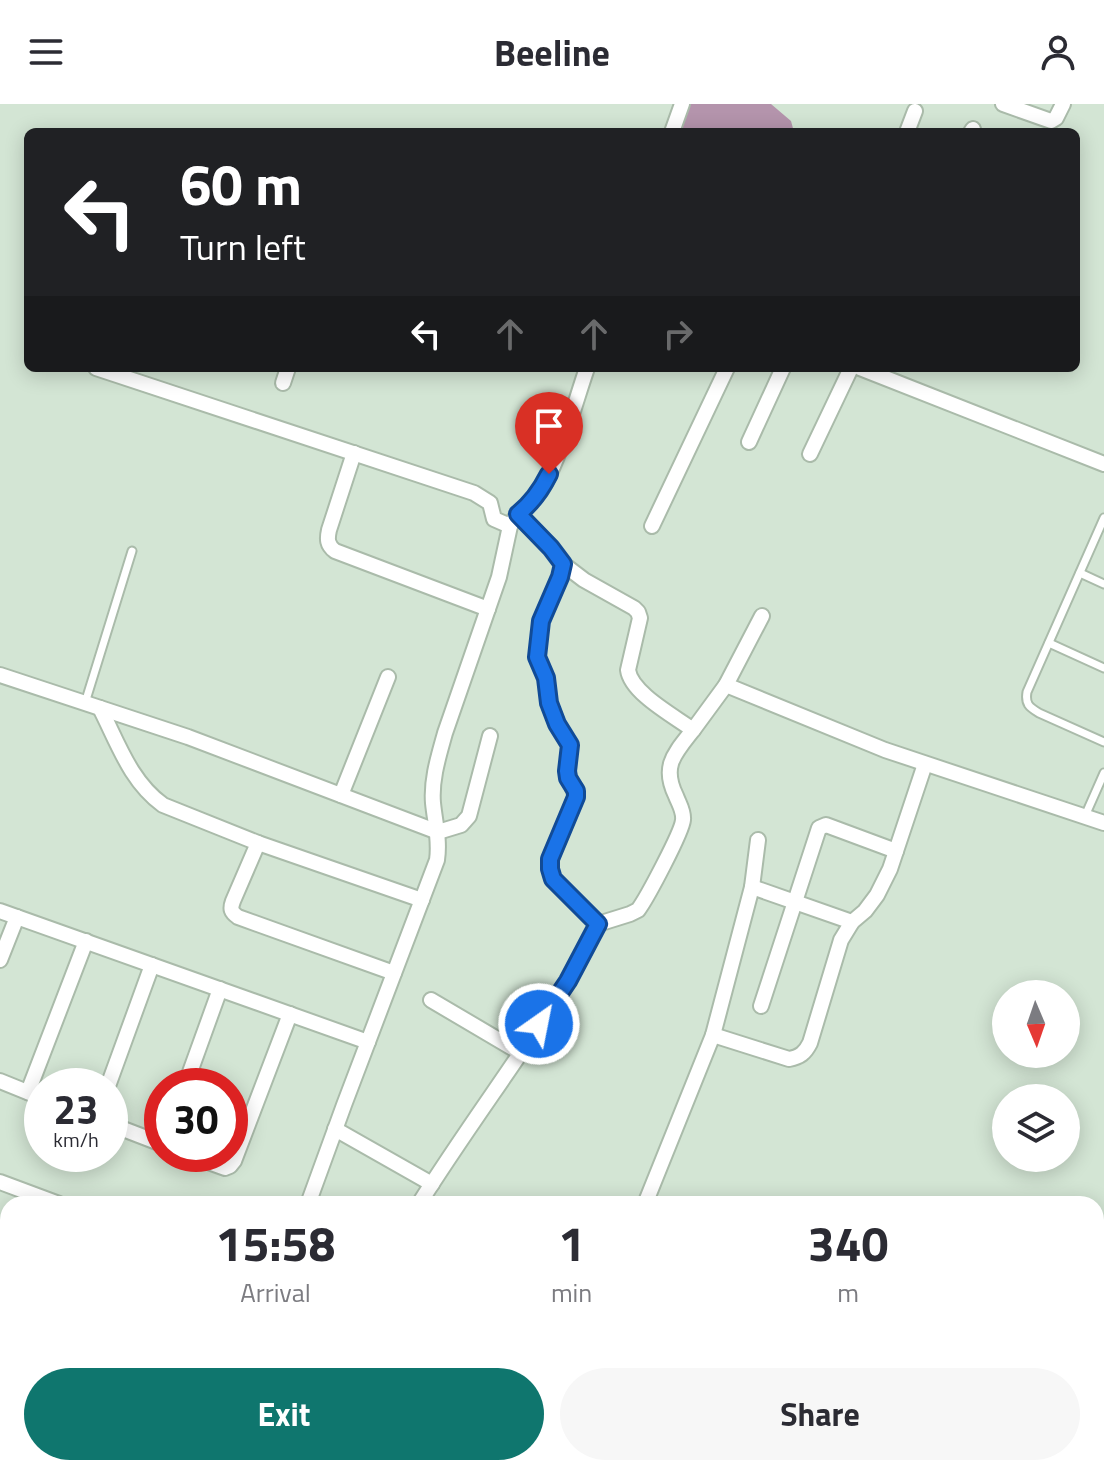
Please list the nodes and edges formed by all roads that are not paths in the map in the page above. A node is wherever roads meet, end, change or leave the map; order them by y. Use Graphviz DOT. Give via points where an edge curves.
graph roads {
  1 [pos="682,104"];
  2 [pos="1003,104"];
  3 [pos="1063,104"];
  4 [pos="915,111"];
  5 [pos="673,128"];
  6 [pos="909,128"];
  7 [pos="108,372"];
  8 [pos="586,372"];
  9 [pos="725,372"];
  10 [pos="781,372"];
  11 [pos="849,372"];
  12 [pos="875,372"];
  13 [pos="749,442"];
  14 [pos="354,453"];
  15 [pos="810,454"];
  16 [pos="1104,464"];
  17 [pos="1104,518"];
  18 [pos="514,520"];
  19 [pos="652,526"];
  20 [pos="132,551"];
  21 [pos="563,564"];
  22 [pos="1080,573"];
  23 [pos="1104,584"];
  24 [pos="488,609"];
  25 [pos="762,616"];
  26 [pos="1049,643"];
  27 [pos="1104,668"];
  28 [pos="0,675"];
  29 [pos="388,677"];
  30 [pos="726,685"];
  31 [pos="85,703"];
  32 [pos="100,708"];
  33 [pos="693,730"];
  34 [pos="490,736"];
  35 [pos="1104,742"];
  36 [pos="925,764"];
  37 [pos="1104,773"];
  38 [pos="341,795"];
  39 [pos="1085,816"];
  40 [pos="1104,823"];
  41 [pos="438,832"];
  42 [pos="758,840"];
  43 [pos="258,843"];
  44 [pos="896,851"];
  45 [pos="752,887"];
  46 [pos="422,900"];
  47 [pos="795,902"];
  48 [pos="0,911"];
  49 [pos="17,917"];
  50 [pos="852,922"];
  51 [pos="598,924"];
  52 [pos="86,941"];
  53 [pos="0,960"];
  54 [pos="152,965"];
  55 [pos="394,973"];
  56 [pos="220,989"];
  57 [pos="431,1000"];
  58 [pos="761,1006"];
  59 [pos="290,1014"];
  60 [pos="713,1035"];
  61 [pos="368,1042"];
  62 [pos="521,1053"];
  63 [pos="44,1068"];
  64 [pos="115,1068"];
  65 [pos="191,1068"];
  66 [pos="0,1081"];
  67 [pos="24,1091"];
  68 [pos="248,1124"];
  69 [pos="335,1129"];
  70 [pos="0,1182"];
  71 [pos="432,1184"];
  72 [pos="38,1196"];
  73 [pos="311,1196"];
  74 [pos="424,1196"];
  75 [pos="648,1196"];
  1 -- 5 [label="street"];
  2 -- 3 [label="street" via="1051,121"];
  4 -- 6 [label="street"];
  7 -- 14 [label="street"];
  8 -- 18 [label="street" via="549,474"];
  9 -- 19 [label="street"];
  10 -- 13 [label="street"];
  11 -- 15 [label="street"];
  12 -- 16 [label="street"];
  14 -- 18 [label="street" via="474,493 490,503 494,519"];
  14 -- 24 [label="street" via="329,530 329,547"];
  17 -- 22 [label="lane"];
  18 -- 21 [label="street"];
  18 -- 24 [label="street"];
  20 -- 31 [label="lane"];
  21 -- 33 [label="street" via="638,612 629,678"];
  21 -- 51 [label="street" via="541,621 537,657 549,703 570,745 567,771 576,797 550,869 553,879"];
  22 -- 23 [label="lane"];
  22 -- 26 [label="lane"];
  24 -- 41 [label="street" via="439,756 433,801"];
  25 -- 30 [label="street"];
  26 -- 27 [label="lane"];
  26 -- 35 [label="lane" via="1027,692 1029,707"];
  28 -- 31 [label="street"];
  29 -- 38 [label="street"];
  30 -- 33 [label="street"];
  30 -- 36 [label="street"];
  31 -- 32 [label="street"];
  32 -- 38 [label="street"];
  32 -- 43 [label="street" via="150,795"];
  33 -- 51 [label="street" via="669,771 682,826 638,910"];
  34 -- 41 [label="street" via="469,816 461,825"];
  36 -- 39 [label="street"];
  36 -- 44 [label="street"];
  37 -- 39 [label="lane"];
  38 -- 41 [label="street"];
  39 -- 40 [label="street"];
  41 -- 46 [label="street" via="437,860"];
  42 -- 45 [label="street"];
  43 -- 46 [label="street"];
  43 -- 55 [label="street" via="232,913"];
  44 -- 47 [label="street" via="822,826"];
  44 -- 50 [label="street" via="877,895"];
  45 -- 47 [label="street"];
  45 -- 60 [label="street"];
  46 -- 55 [label="street"];
  47 -- 50 [label="street"];
  47 -- 58 [label="street"];
  48 -- 49 [label="street"];
  49 -- 52 [label="street"];
  49 -- 53 [label="street"];
  50 -- 60 [label="street" via="841,940 805,1052 789,1059"];
  51 -- 62 [label="street"];
  52 -- 54 [label="street"];
  52 -- 63 [label="street"];
  54 -- 56 [label="street"];
  54 -- 64 [label="street"];
  55 -- 61 [label="street"];
  56 -- 59 [label="street"];
  56 -- 65 [label="street"];
  57 -- 62 [label="street"];
  59 -- 61 [label="street"];
  59 -- 68 [label="street"];
  60 -- 75 [label="street"];
  61 -- 69 [label="street"];
  62 -- 71 [label="street"];
  66 -- 67 [label="street"];
  69 -- 71 [label="street"];
  69 -- 73 [label="street"];
  70 -- 72 [label="street"];
  71 -- 74 [label="street"];
}
